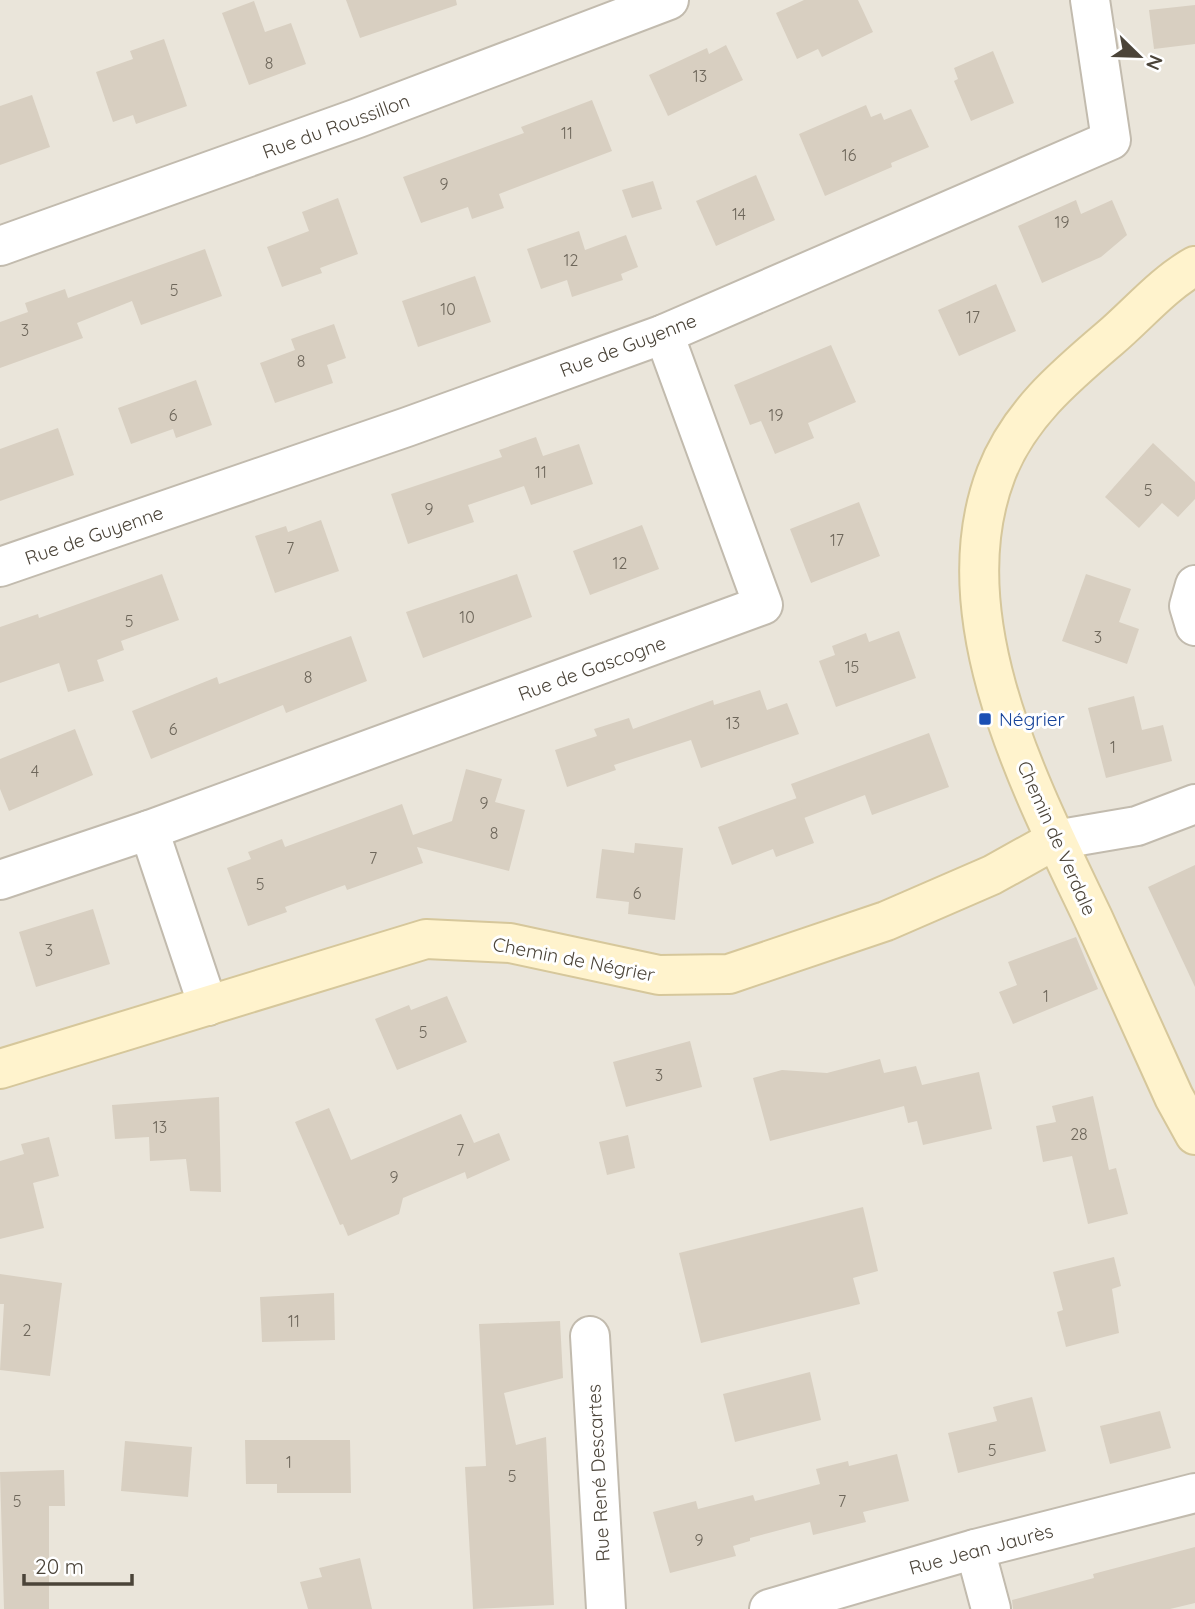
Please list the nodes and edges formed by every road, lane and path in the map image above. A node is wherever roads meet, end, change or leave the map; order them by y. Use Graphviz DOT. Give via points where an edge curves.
graph roads {
  1 [pos="669,0"];
  2 [pos="1090,0"];
  3 [pos="0,246"];
  4 [pos="1193,265"];
  5 [pos="664,334"];
  6 [pos="0,567"];
  7 [pos="1195,585"];
  8 [pos="1195,626"];
  9 [pos="1195,804"];
  10 [pos="149,830"];
  11 [pos="1055,840"];
  12 [pos="0,880"];
  13 [pos="208,1006"];
  14 [pos="0,1069"];
  15 [pos="1195,1135"];
  16 [pos="590,1336"];
  17 [pos="1195,1493"];
  18 [pos="975,1549"];
  19 [pos="607,1609"];
  20 [pos="769,1609"];
  21 [pos="991,1609"];
  1 -- 3 [label="street, Rue du Roussillon"];
  2 -- 5 [label="street, Rue de Guyenne" via="1111,140"];
  4 -- 11 [label="street, Chemin de Verdale" via="1051,388 1018,431 996,475 984,523 979,568 993,668 1024,769"];
  5 -- 6 [label="street, Rue de Guyenne"];
  5 -- 10 [label="street, Rue de Gascogne" via="763,606"];
  7 -- 8 [label="street" via="1189,606"];
  9 -- 11 [label="street" via="1138,826"];
  10 -- 12 [label="street, Rue de Gascogne"];
  10 -- 13 [label="street"];
  11 -- 13 [label="street, Chemin de Négrier" via="886,921 729,974 659,975 510,943 426,939"];
  11 -- 15 [label="street, Chemin de Verdale"];
  13 -- 14 [label="street, Chemin de Négrier"];
  16 -- 19 [label="street, Rue René Descartes"];
  17 -- 18 [label="street, Rue Jean Jaurès"];
  18 -- 20 [label="street, Rue Jean Jaurès"];
  18 -- 21 [label="street"];
}
